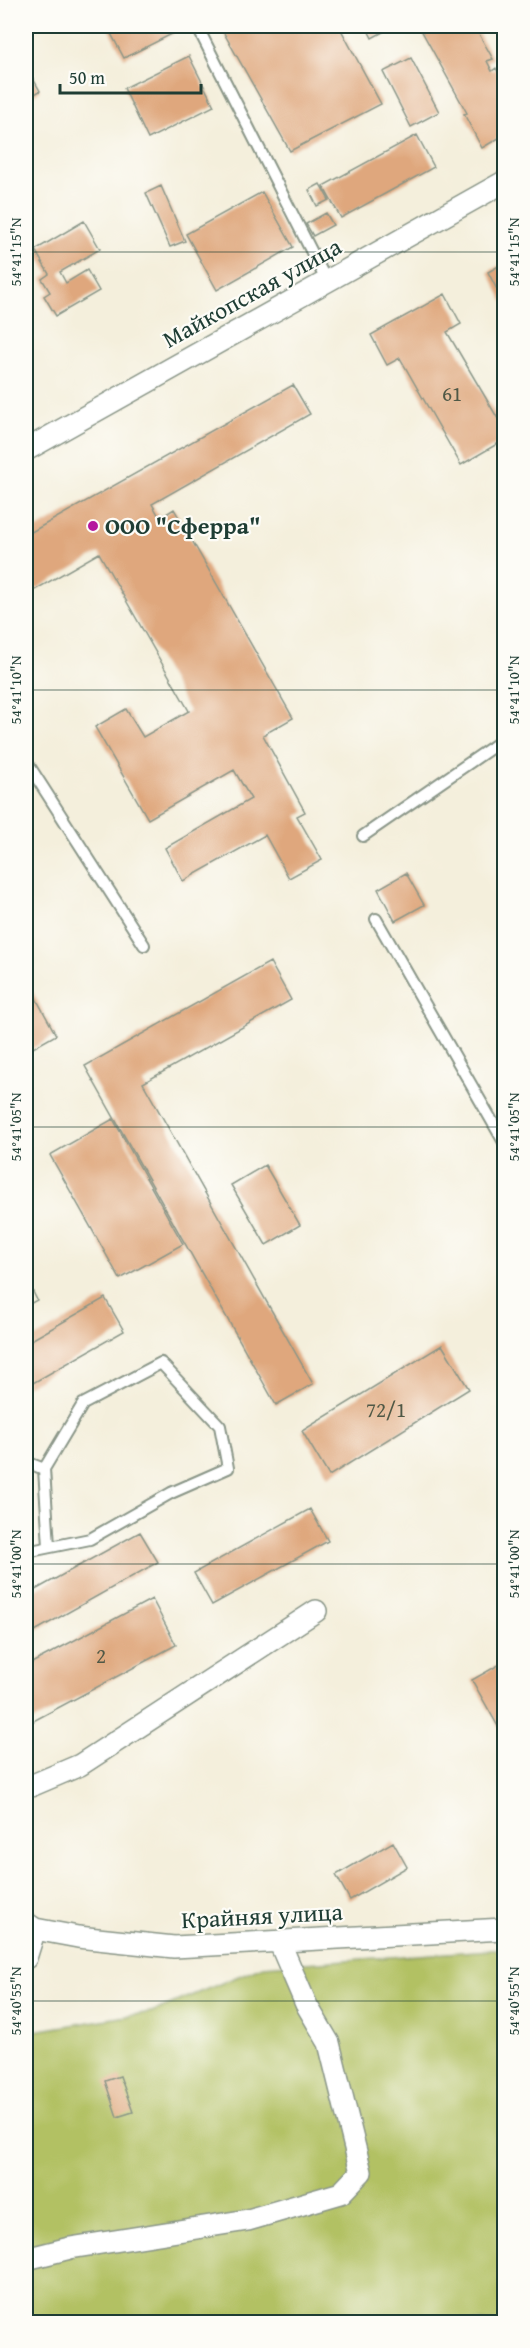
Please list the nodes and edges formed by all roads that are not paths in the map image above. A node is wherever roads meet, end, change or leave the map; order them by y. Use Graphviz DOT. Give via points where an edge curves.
graph roads {
  1 [pos="197,26"];
  2 [pos="504,182"];
  3 [pos="326,280"];
  4 [pos="26,450"];
  5 [pos="504,739"];
  6 [pos="26,761"];
  7 [pos="363,836"];
  8 [pos="376,919"];
  9 [pos="144,945"];
  10 [pos="504,1142"];
  11 [pos="26,1462"];
  12 [pos="44,1469"];
  13 [pos="49,1546"];
  14 [pos="26,1552"];
  15 [pos="316,1611"];
  16 [pos="26,1788"];
  17 [pos="30,1926"];
  18 [pos="504,1929"];
  19 [pos="279,1941"];
  20 [pos="26,1958"];
  21 [pos="26,2259"];
  1 -- 3 [label="lane"];
  2 -- 3 [label="street, Майкопская улица"];
  3 -- 4 [label="street, Майкопская улица"];
  5 -- 7 [label="lane"];
  6 -- 9 [label="lane"];
  8 -- 10 [label="lane"];
  11 -- 12 [label="lane"];
  12 -- 13 [label="lane"];
  12 -- 13 [label="lane" via="83,1404 161,1363 220,1426 228,1468 90,1539"];
  13 -- 14 [label="lane"];
  15 -- 16 [label="street" via="80,1765"];
  17 -- 19 [label="street, Крайняя улица" via="78,1937 174,1947"];
  17 -- 20 [label="street"];
  18 -- 19 [label="street, Крайняя улица"];
  19 -- 21 [label="street" via="306,2004 329,2043 361,2172 341,2193 248,2220 70,2248"];
}
